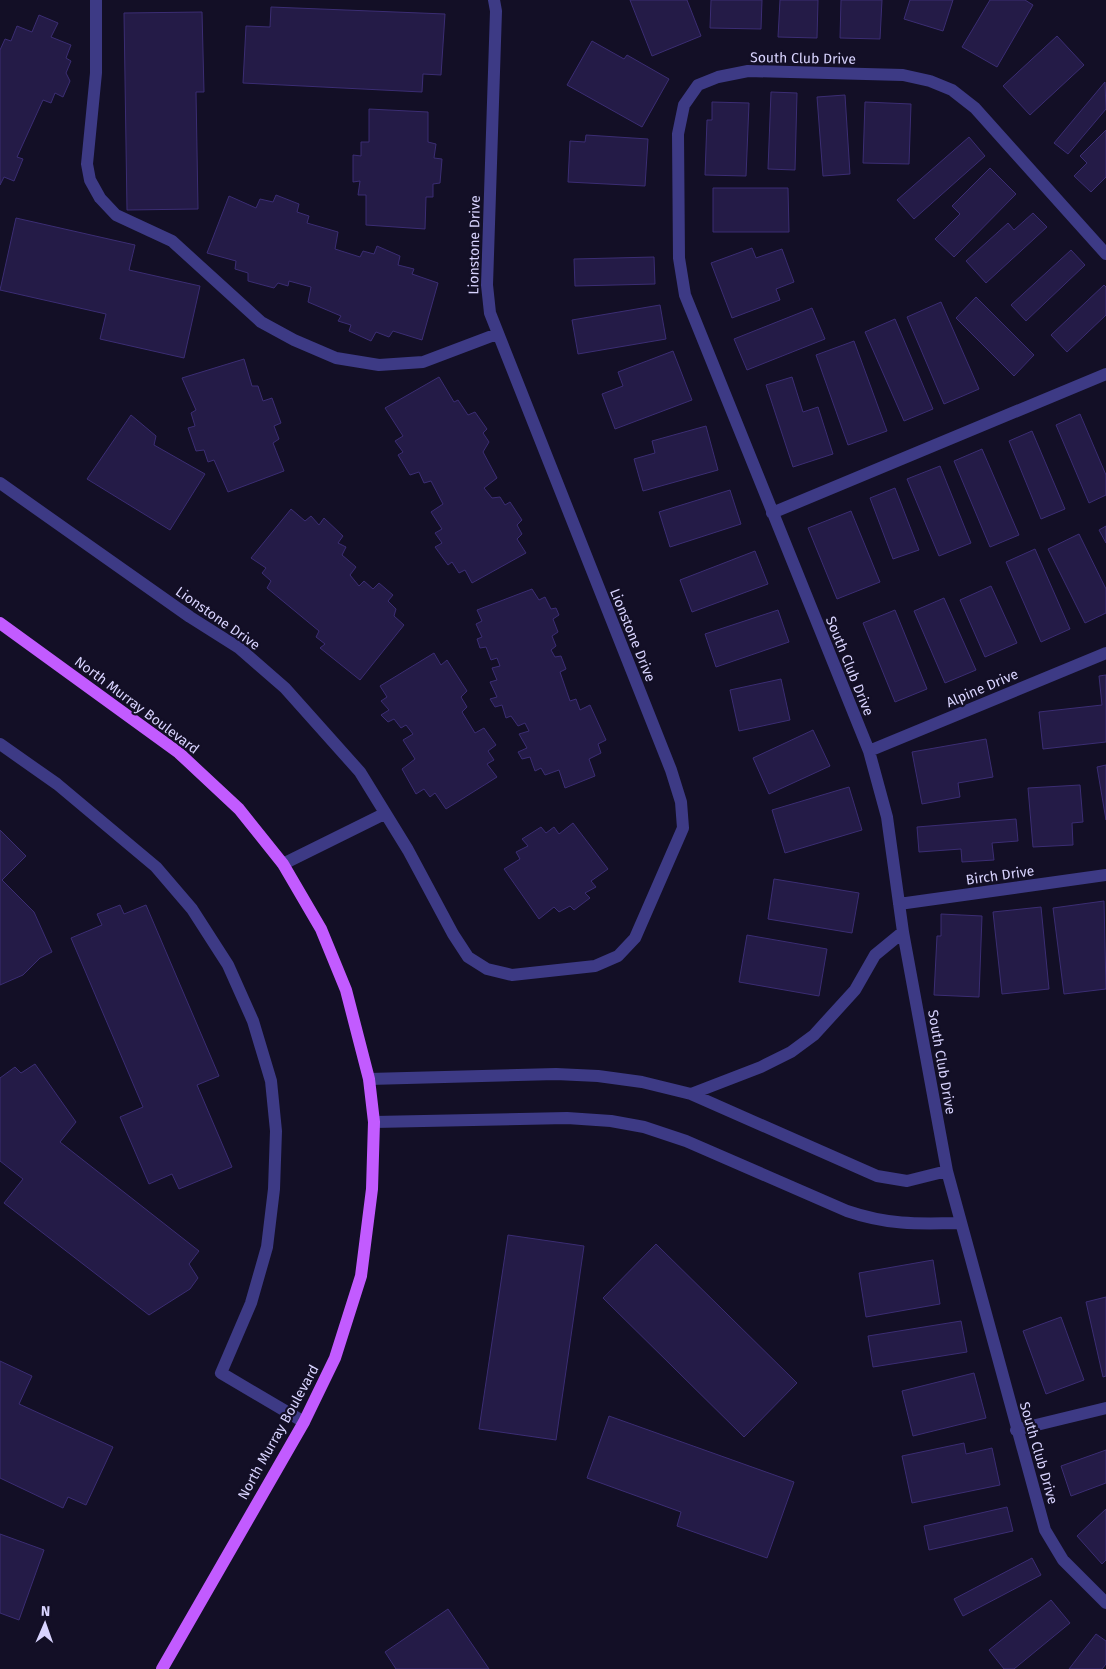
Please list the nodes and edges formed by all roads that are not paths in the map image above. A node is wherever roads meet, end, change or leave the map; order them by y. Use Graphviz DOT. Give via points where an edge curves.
graph roads {
  1 [pos="96,0"];
  2 [pos="494,0"];
  3 [pos="1106,254"];
  4 [pos="497,334"];
  5 [pos="1106,374"];
  6 [pos="0,483"];
  7 [pos="772,513"];
  8 [pos="0,623"];
  9 [pos="1106,653"];
  10 [pos="0,744"];
  11 [pos="869,752"];
  12 [pos="384,814"];
  13 [pos="283,864"];
  14 [pos="1106,875"];
  15 [pos="899,904"];
  16 [pos="903,932"];
  17 [pos="369,1079"];
  18 [pos="691,1094"];
  19 [pos="374,1122"];
  20 [pos="947,1171"];
  21 [pos="959,1223"];
  22 [pos="1106,1408"];
  23 [pos="304,1422"];
  24 [pos="1016,1430"];
  25 [pos="1106,1603"];
  26 [pos="162,1669"];
  1 -- 4 [label="street" via="96,73 86,164 100,198 116,215 172,241 261,322 336,358 378,365 423,362"];
  2 -- 4 [label="street, Lionstone Drive" via="487,285 490,313"];
  3 -- 7 [label="street, South Club Drive" via="974,108 952,90 903,75 748,70 698,85 684,105 678,134 681,267 698,330"];
  4 -- 12 [label="street, Lionstone Drive" via="671,770 681,802 683,828 635,938 618,956 595,966 512,975 487,969 468,957"];
  5 -- 7 [label="street"];
  6 -- 12 [label="street, Lionstone Drive" via="239,648 323,728 360,772"];
  7 -- 11 [label="street, South Club Drive"];
  8 -- 13 [label="main road, North Murray Boulevard" via="179,753 239,808"];
  9 -- 11 [label="street, Alpine Drive"];
  10 -- 23 [label="street" via="57,784 156,867 197,917 228,965 250,1013 271,1081 276,1131 274,1189 267,1247 251,1303 221,1373"];
  11 -- 15 [label="street, South Club Drive" via="887,817"];
  12 -- 13 [label="street"];
  13 -- 17 [label="main road, North Murray Boulevard" via="321,929 346,990"];
  14 -- 15 [label="street, Birch Drive"];
  15 -- 16 [label="street, South Club Drive"];
  16 -- 18 [label="street" via="875,955 855,990 814,1036 761,1067"];
  16 -- 20 [label="street, South Club Drive"];
  17 -- 18 [label="street" via="564,1074 642,1082"];
  17 -- 19 [label="main road, North Murray Boulevard"];
  18 -- 20 [label="street" via="877,1176 907,1181"];
  19 -- 21 [label="street" via="567,1118 611,1121 644,1127 686,1141 875,1220 902,1224"];
  19 -- 23 [label="main road, North Murray Boulevard" via="372,1189 361,1276 335,1358"];
  20 -- 21 [label="street, South Club Drive"];
  21 -- 24 [label="street, South Club Drive"];
  22 -- 24 [label="street"];
  23 -- 26 [label="main road, North Murray Boulevard"];
  24 -- 25 [label="street, South Club Drive" via="1045,1530 1063,1560"];
}
